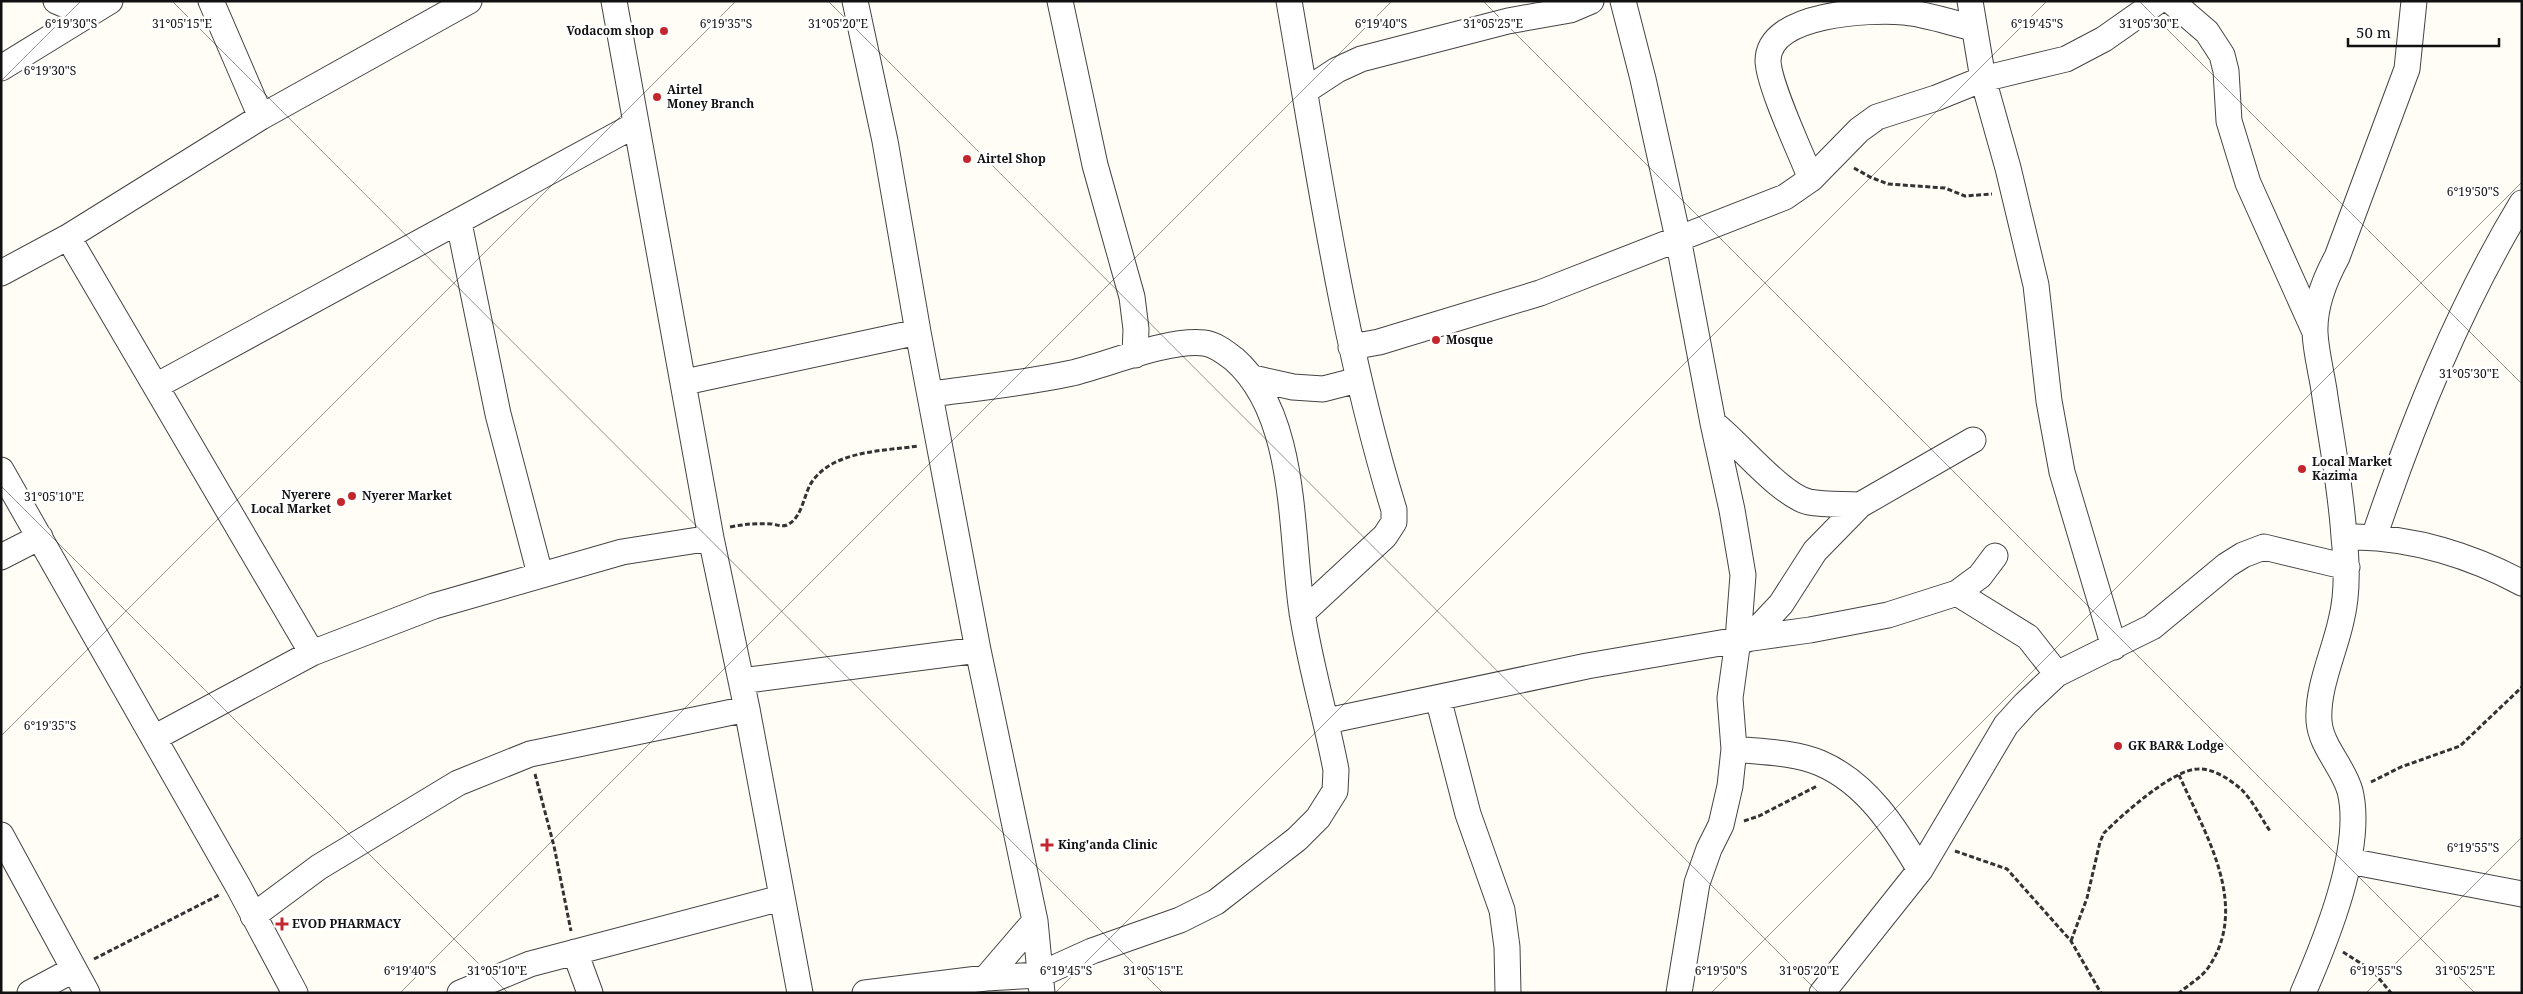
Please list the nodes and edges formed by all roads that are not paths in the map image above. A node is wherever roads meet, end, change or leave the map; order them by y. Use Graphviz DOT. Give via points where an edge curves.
graph roads {
  1 [pos="56,1"];
  2 [pos="110,1"];
  3 [pos="211,1"];
  4 [pos="469,1"];
  5 [pos="614,1"];
  6 [pos="855,1"];
  7 [pos="1060,1"];
  8 [pos="1289,1"];
  9 [pos="1970,1"];
  10 [pos="2158,1"];
  11 [pos="2171,1"];
  12 [pos="2414,1"];
  13 [pos="1588,3"];
  14 [pos="1625,11"];
  15 [pos="87,14"];
  16 [pos="1974,28"];
  17 [pos="1,68"];
  18 [pos="1983,79"];
  19 [pos="1305,91"];
  20 [pos="261,117"];
  21 [pos="635,125"];
  22 [pos="1820,171"];
  23 [pos="2522,203"];
  24 [pos="459,222"];
  25 [pos="68,237"];
  26 [pos="1678,238"];
  27 [pos="1,273"];
  28 [pos="918,332"];
  29 [pos="2315,332"];
  30 [pos="1351,347"];
  31 [pos="1135,355"];
  32 [pos="1253,378"];
  33 [pos="1358,380"];
  34 [pos="684,382"];
  35 [pos="156,386"];
  36 [pos="930,394"];
  37 [pos="1713,423"];
  38 [pos="1973,440"];
  39 [pos="1,470"];
  40 [pos="1860,505"];
  41 [pos="711,534"];
  42 [pos="2344,536"];
  43 [pos="40,537"];
  44 [pos="2374,537"];
  45 [pos="1995,556"];
  46 [pos="1,557"];
  47 [pos="2346,567"];
  48 [pos="540,574"];
  49 [pos="2522,583"];
  50 [pos="1957,593"];
  51 [pos="1302,613"];
  52 [pos="1743,639"];
  53 [pos="2114,647"];
  54 [pos="978,650"];
  55 [pos="312,653"];
  56 [pos="2057,674"];
  57 [pos="741,681"];
  58 [pos="1438,698"];
  59 [pos="747,709"];
  60 [pos="1327,721"];
  61 [pos="154,738"];
  62 [pos="1734,750"];
  63 [pos="1896,830"];
  64 [pos="1,835"];
  65 [pos="1938,840"];
  66 [pos="2349,861"];
  67 [pos="1920,870"];
  68 [pos="2522,894"];
  69 [pos="781,898"];
  70 [pos="253,916"];
  71 [pos="1035,922"];
  72 [pos="575,952"];
  73 [pos="73,970"];
  74 [pos="986,978"];
  75 [pos="1041,984"];
  76 [pos="30,993"];
  77 [pos="87,993"];
  78 [pos="295,993"];
  79 [pos="460,993"];
  80 [pos="590,993"];
  81 [pos="800,993"];
  82 [pos="866,993"];
  83 [pos="1508,993"];
  84 [pos="1679,993"];
  85 [pos="1822,993"];
  86 [pos="2303,993"];
  1 -- 15 [label="street"];
  2 -- 15 [label="street"];
  3 -- 20 [label="street"];
  4 -- 20 [label="street"];
  5 -- 21 [label="street"];
  6 -- 28 [label="street" via="886,141"];
  7 -- 31 [label="street" via="1095,166 1132,297"];
  8 -- 19 [label="street"];
  9 -- 16 [label="street"];
  10 -- 18 [label="street" via="2104,39 2066,59"];
  11 -- 29 [label="street" via="2207,32 2222,54 2229,121 2248,183"];
  12 -- 29 [label="street" via="2407,69 2321,292"];
  13 -- 14 [label="street"];
  13 -- 19 [label="street" via="1361,60"];
  14 -- 26 [label="street"];
  15 -- 17 [label="street"];
  16 -- 18 [label="street"];
  16 -- 22 [label="street" via="1904,12 1862,12 1818,17 1788,31 1773,45 1768,60 1775,87"];
  18 -- 22 [label="street" via="1876,117 1846,142"];
  18 -- 53 [label="street" via="2036,285 2049,401 2062,472"];
  19 -- 30 [label="street"];
  20 -- 25 [label="street"];
  21 -- 24 [label="street"];
  21 -- 34 [label="street"];
  22 -- 26 [label="street" via="1785,197"];
  23 -- 44 [label="street" via="2500,239 2435,375 2405,447"];
  24 -- 35 [label="street"];
  24 -- 48 [label="street" via="498,414"];
  25 -- 27 [label="street"];
  25 -- 35 [label="street"];
  26 -- 30 [label="street" via="1540,293 1379,342"];
  26 -- 37 [label="street"];
  28 -- 34 [label="street"];
  28 -- 36 [label="street"];
  29 -- 42 [label="street"];
  30 -- 33 [label="street"];
  31 -- 32 [label="street" via="1185,343 1206,343 1225,352"];
  31 -- 36 [label="street" via="1072,373"];
  32 -- 33 [label="street" via="1293,387 1323,389"];
  32 -- 51 [label="street" via="1267,402 1281,444"];
  33 -- 51 [label="street" via="1394,510 1394,522 1385,536"];
  34 -- 41 [label="street"];
  35 -- 55 [label="street" via="238,532"];
  36 -- 54 [label="street"];
  37 -- 40 [label="street" via="1783,488 1798,497 1808,502"];
  37 -- 52 [label="street" via="1743,575"];
  38 -- 40 [label="street"];
  39 -- 43 [label="street"];
  40 -- 52 [label="street" via="1815,551 1780,604"];
  41 -- 48 [label="street" via="622,552"];
  41 -- 57 [label="street"];
  42 -- 44 [label="street"];
  42 -- 47 [label="street"];
  43 -- 46 [label="street"];
  43 -- 61 [label="street"];
  44 -- 49 [label="street" via="2420,544 2497,570"];
  45 -- 50 [label="street" via="1980,576"];
  47 -- 53 [label="street" via="2264,547 2256,549 2227,565 2152,627"];
  47 -- 66 [label="street" via="2342,618 2321,695 2319,722 2350,792"];
  48 -- 55 [label="street" via="434,606"];
  50 -- 52 [label="street" via="1888,615"];
  50 -- 56 [label="street" via="2028,637"];
  51 -- 60 [label="street"];
  52 -- 58 [label="street" via="1587,666"];
  52 -- 62 [label="street" via="1730,698"];
  53 -- 56 [label="street"];
  54 -- 57 [label="street"];
  54 -- 71 [label="street"];
  55 -- 61 [label="street"];
  56 -- 65 [label="street" via="2006,725"];
  57 -- 59 [label="street"];
  58 -- 60 [label="street"];
  58 -- 83 [label="street" via="1468,814 1502,910"];
  59 -- 69 [label="street"];
  59 -- 70 [label="street" via="530,754 458,783 319,867"];
  60 -- 75 [label="street" via="1336,770 1335,791 1318,818 1297,839 1216,902 1180,920 1092,951"];
  61 -- 70 [label="street"];
  62 -- 63 [label="street" via="1793,755 1820,763 1840,774 1872,800"];
  62 -- 84 [label="street" via="1721,824 1697,883"];
  63 -- 65 [label="street"];
  63 -- 67 [label="street"];
  64 -- 73 [label="street"];
  65 -- 67 [label="street"];
  66 -- 68 [label="street"];
  66 -- 86 [label="street"];
  67 -- 85 [label="street"];
  69 -- 72 [label="street"];
  69 -- 81 [label="street"];
  70 -- 78 [label="street"];
  71 -- 74 [label="street"];
  71 -- 75 [label="street"];
  72 -- 79 [label="street" via="530,964"];
  72 -- 80 [label="street"];
  73 -- 76 [label="street"];
  73 -- 77 [label="street"];
  74 -- 75 [label="street"];
  74 -- 82 [label="street"];
}
